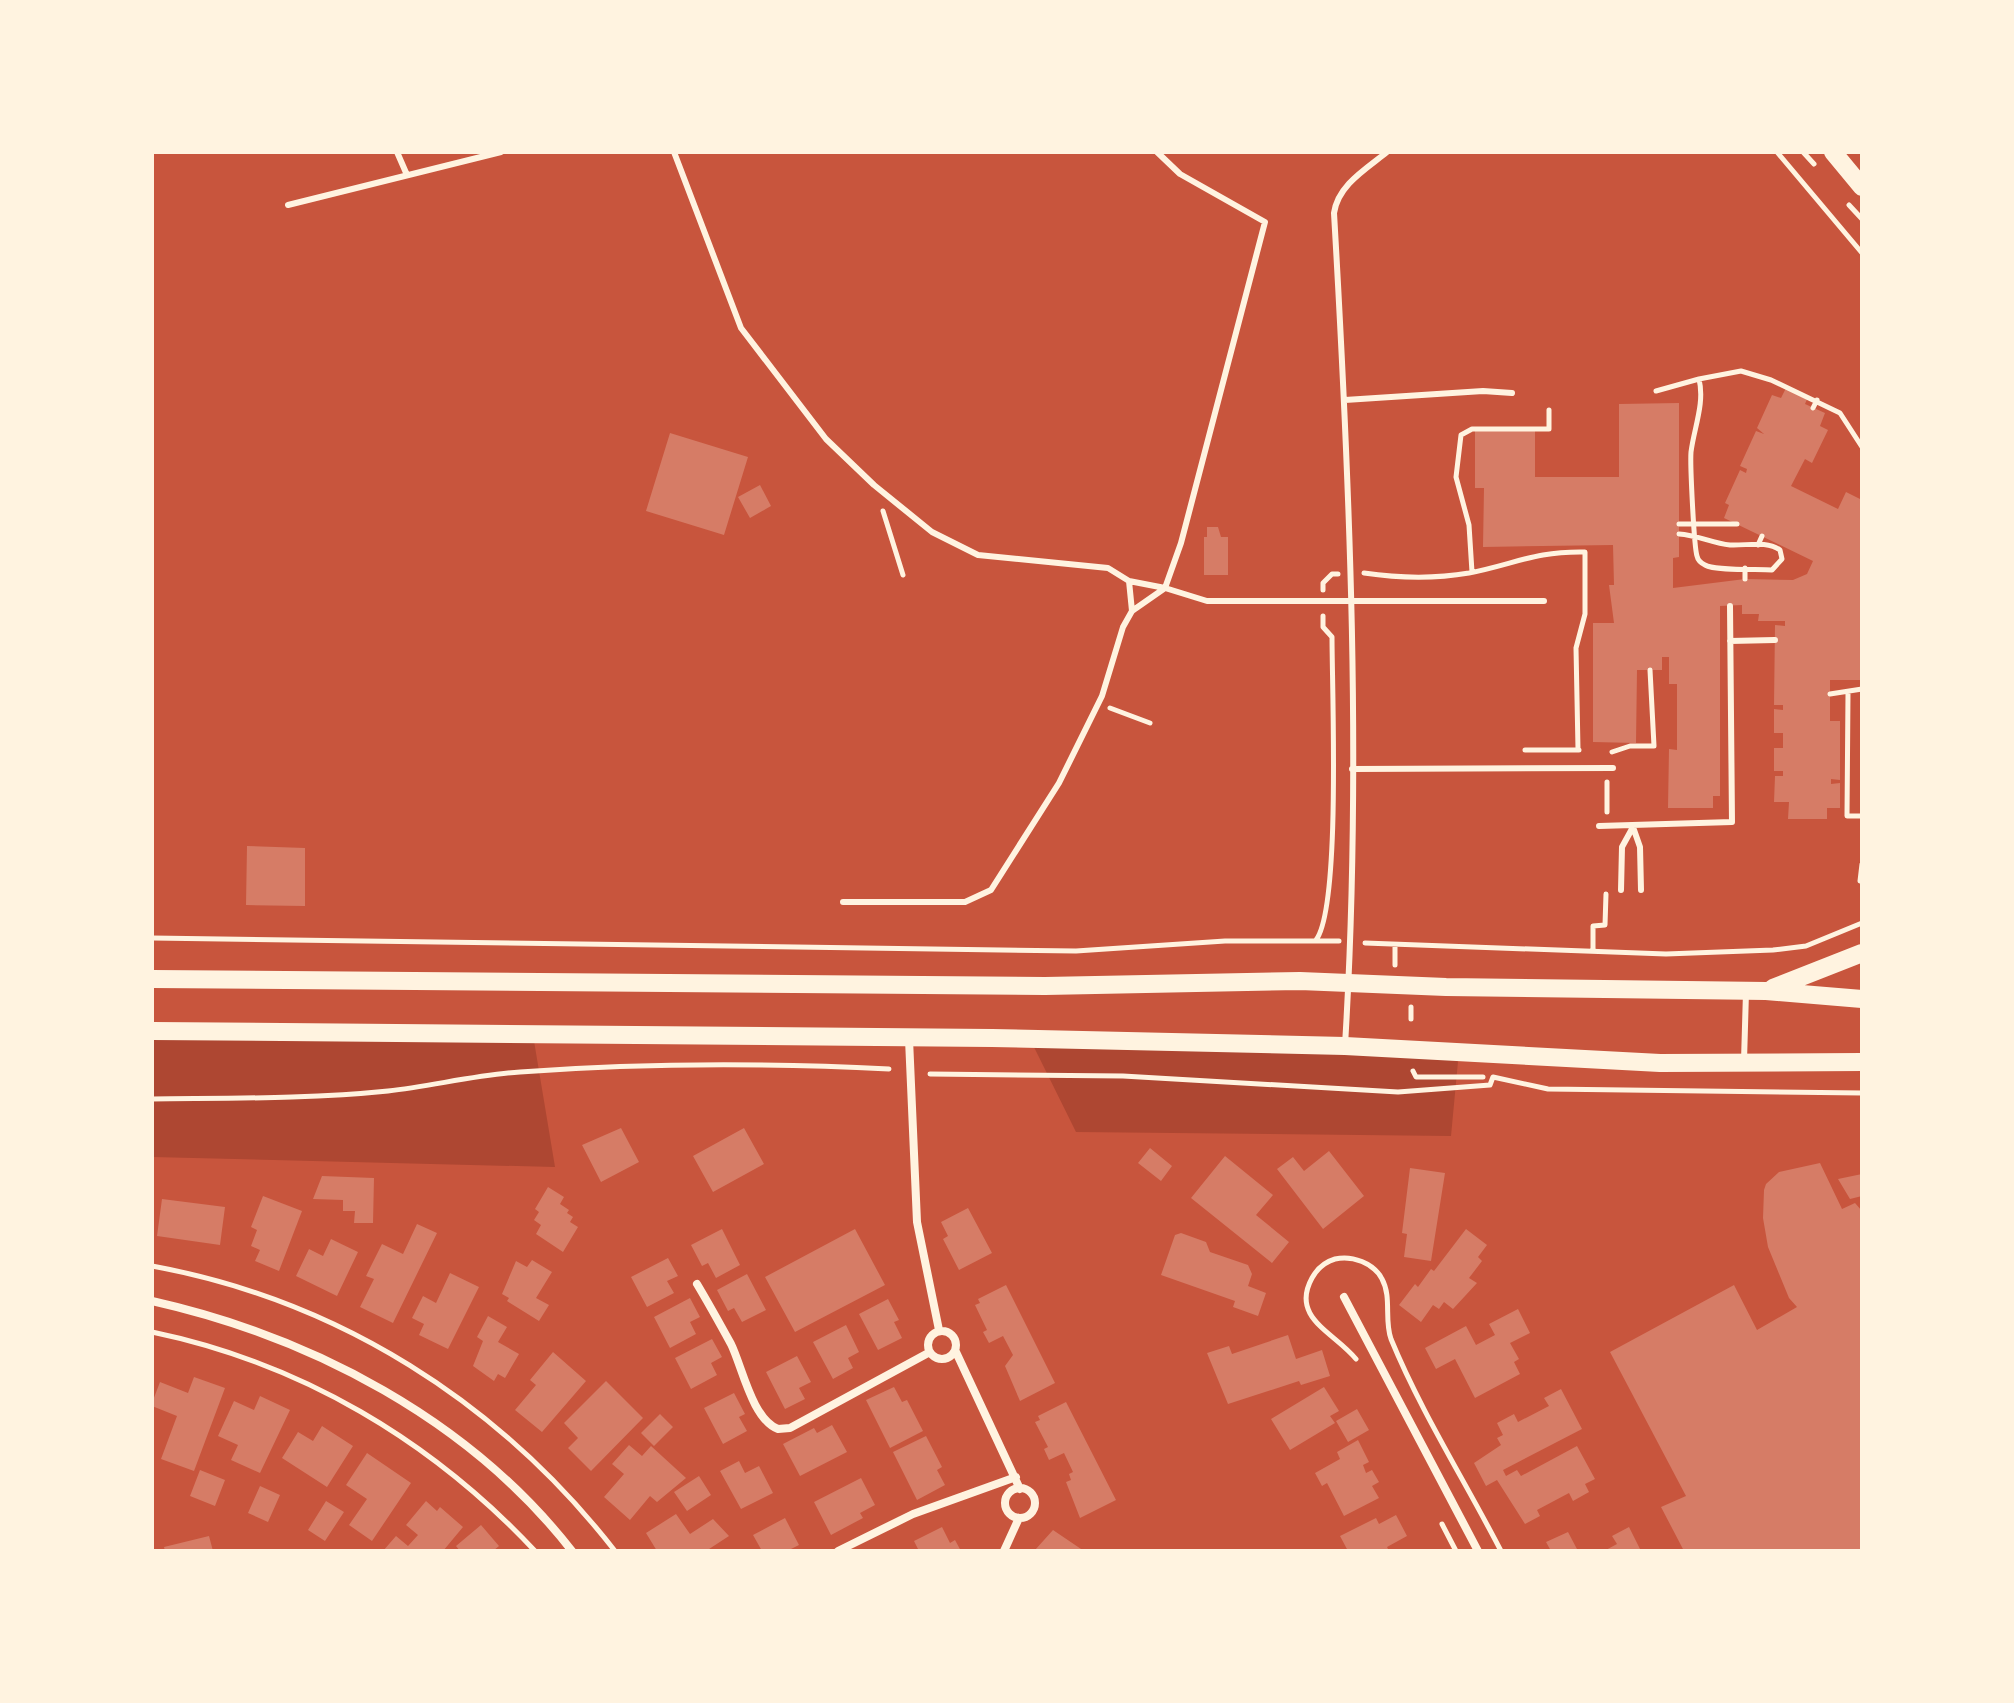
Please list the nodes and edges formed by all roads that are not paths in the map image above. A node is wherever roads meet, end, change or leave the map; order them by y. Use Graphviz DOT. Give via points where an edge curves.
graph roads {
  1 [pos="397,152"];
  2 [pos="464,152"];
  3 [pos="501,152"];
  4 [pos="674,152"];
  5 [pos="1157,152"];
  6 [pos="1387,152"];
  7 [pos="1833,152"];
  8 [pos="466,161"];
  9 [pos="407,175"];
  10 [pos="1862,187"];
  11 [pos="288,205"];
  12 [pos="1512,393"];
  13 [pos="1345,400"];
  14 [pos="1129,581"];
  15 [pos="1165,588"];
  16 [pos="1544,601"];
  17 [pos="1351,603"];
  18 [pos="1730,606"];
  19 [pos="1132,611"];
  20 [pos="1775,640"];
  21 [pos="1730,641"];
  22 [pos="1613,768"];
  23 [pos="1352,769"];
  24 [pos="1599,826"];
  25 [pos="1633,827"];
  26 [pos="1621,890"];
  27 [pos="1641,890"];
  28 [pos="843,902"];
  29 [pos="1862,953"];
  30 [pos="152,979"];
  31 [pos="1349,982"];
  32 [pos="1746,991"];
  33 [pos="1766,991"];
  34 [pos="1862,999"];
  35 [pos="152,1031"];
  36 [pos="909,1038"];
  37 [pos="1345,1046"];
  38 [pos="1862,1062"];
  39 [pos="1744,1064"];
  40 [pos="697,1284"];
  41 [pos="1344,1297"];
  42 [pos="152,1301"];
  43 [pos="939,1330"];
  44 [pos="930,1352"];
  45 [pos="956,1352"];
  46 [pos="1016,1477"];
  47 [pos="1020,1489"];
  48 [pos="1019,1518"];
  49 [pos="572,1551"];
  50 [pos="838,1551"];
  51 [pos="1004,1551"];
  52 [pos="1478,1551"];
  1 -- 9 [label="lane"];
  2 -- 8 [label="lane"];
  3 -- 8 [label="lane"];
  4 -- 14 [label="lane" via="741,328 826,439 874,485 932,532 978,555 1108,568"];
  5 -- 15 [label="lane" via="1180,174 1265,222"];
  6 -- 13 [label="lane" via="1345,187 1335,206"];
  7 -- 10 [label="main road"];
  8 -- 9 [label="lane"];
  9 -- 11 [label="lane"];
  12 -- 13 [label="lane"];
  13 -- 17 [label="lane"];
  14 -- 15 [label="lane"];
  14 -- 19 [label="lane"];
  15 -- 17 [label="lane" via="1207,601"];
  15 -- 19 [label="lane"];
  16 -- 17 [label="lane"];
  17 -- 23 [label="lane"];
  18 -- 21 [label="lane"];
  19 -- 28 [label="lane" via="1098,704 1059,783 991,890 965,902"];
  20 -- 21 [label="lane"];
  21 -- 25 [label="lane" via="1732,822"];
  22 -- 23 [label="lane"];
  23 -- 31 [label="lane"];
  24 -- 25 [label="lane"];
  25 -- 26 [label="lane" via="1622,847"];
  25 -- 27 [label="lane" via="1640,847"];
  29 -- 33 [label="main road"];
  30 -- 31 [label="main road" via="1030,986"];
  31 -- 32 [label="main road"];
  31 -- 37 [label="lane"];
  32 -- 33 [label="main road"];
  32 -- 39 [label="lane"];
  33 -- 34 [label="main road"];
  35 -- 36 [label="main road"];
  36 -- 37 [label="main road"];
  36 -- 43 [label="street" via="917,1222"];
  37 -- 39 [label="main road"];
  38 -- 39 [label="main road"];
  40 -- 44 [label="street" via="732,1346 743,1380 767,1421 778,1429 790,1428"];
  41 -- 52 [label="street"];
  42 -- 49 [label="street" via="263,1332 380,1388 502,1476"];
  43 -- 44 [label="street" via="929,1340"];
  43 -- 45 [label="street" via="952,1334"];
  44 -- 45 [label="street" via="944,1359"];
  45 -- 46 [label="street"];
  46 -- 47 [label="street"];
  46 -- 50 [label="street" via="913,1514"];
  47 -- 48 [label="street" via="1009,1494 1005,1505"];
  47 -- 48 [label="street" via="1033,1496 1034,1507"];
  48 -- 51 [label="street"];
}
